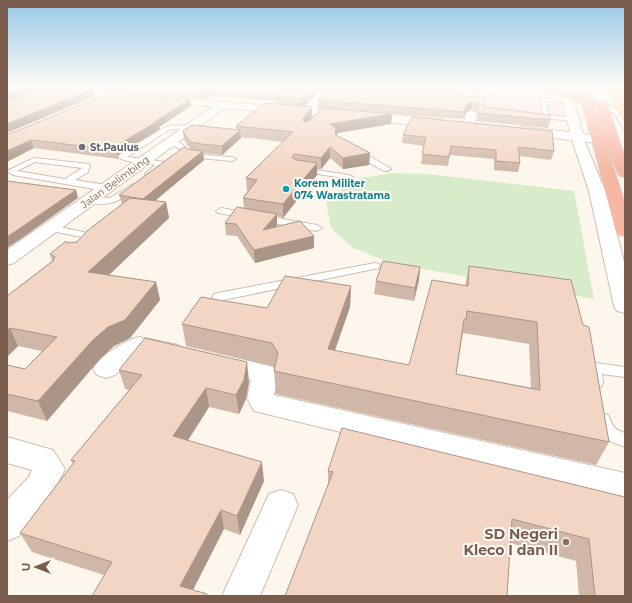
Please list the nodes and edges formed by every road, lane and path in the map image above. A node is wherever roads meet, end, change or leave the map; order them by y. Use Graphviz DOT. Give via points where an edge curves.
graph roads {
  1 [pos="207,115"];
  2 [pos="314,115"];
  3 [pos="546,115"];
  4 [pos="567,115"];
  5 [pos="590,115"];
  6 [pos="605,115"];
  7 [pos="618,115"];
  8 [pos="483,127"];
  9 [pos="625,127"];
  10 [pos="189,128"];
  11 [pos="575,129"];
  12 [pos="512,130"];
  13 [pos="597,139"];
  14 [pos="171,141"];
  15 [pos="346,146"];
  16 [pos="232,160"];
  17 [pos="143,161"];
  18 [pos="298,169"];
  19 [pos="387,169"];
  20 [pos="625,173"];
  21 [pos="349,176"];
  22 [pos="68,181"];
  23 [pos="7,182"];
  24 [pos="97,194"];
  25 [pos="220,211"];
  26 [pos="50,228"];
  27 [pos="317,228"];
  28 [pos="625,231"];
  29 [pos="82,251"];
  30 [pos="7,259"];
  31 [pos="375,266"];
  32 [pos="218,297"];
  33 [pos="625,305"];
  34 [pos="106,369"];
  35 [pos="625,372"];
  36 [pos="625,440"];
  37 [pos="7,450"];
  38 [pos="625,487"];
  39 [pos="281,505"];
  40 [pos="7,525"];
  41 [pos="240,596"];
  1 -- 10 [label="street, Jalan Belimbing"];
  2 -- 8 [label="street" via="464,122"];
  3 -- 11 [label="lane"];
  4 -- 11 [label="street"];
  5 -- 13 [label="highway"];
  6 -- 20 [label="highway"];
  7 -- 9 [label="lane"];
  10 -- 14 [label="street, Jalan Belimbing"];
  10 -- 17 [label="lane" via="168,128 123,158"];
  11 -- 12 [label="street"];
  11 -- 13 [label="street"];
  11 -- 33 [label="street" via="597,191"];
  13 -- 28 [label="highway"];
  14 -- 16 [label="lane" via="192,155"];
  14 -- 17 [label="street, Jalan Belimbing"];
  15 -- 19 [label="lane"];
  17 -- 24 [label="street, Jalan Belimbing" via="128,178"];
  17 -- 24 [label="lane" via="162,164 113,201 107,202"];
  18 -- 21 [label="lane"];
  22 -- 22 [label="lane" via="86,166 34,160 11,171"];
  22 -- 24 [label="lane"];
  23 -- 24 [label="street"];
  24 -- 26 [label="street, Jalan Belimbing"];
  25 -- 27 [label="lane"];
  26 -- 29 [label="lane" via="90,236 91,242"];
  26 -- 30 [label="street, Jalan Belimbing"];
  31 -- 32 [label="lane"];
  34 -- 38 [label="street" via="139,345 194,357 264,374 259,398 264,404"];
  35 -- 36 [label="lane" via="594,369 603,426 612,436"];
  37 -- 40 [label="street" via="42,459 49,469 39,488"];
  39 -- 41 [label="street"];
}
